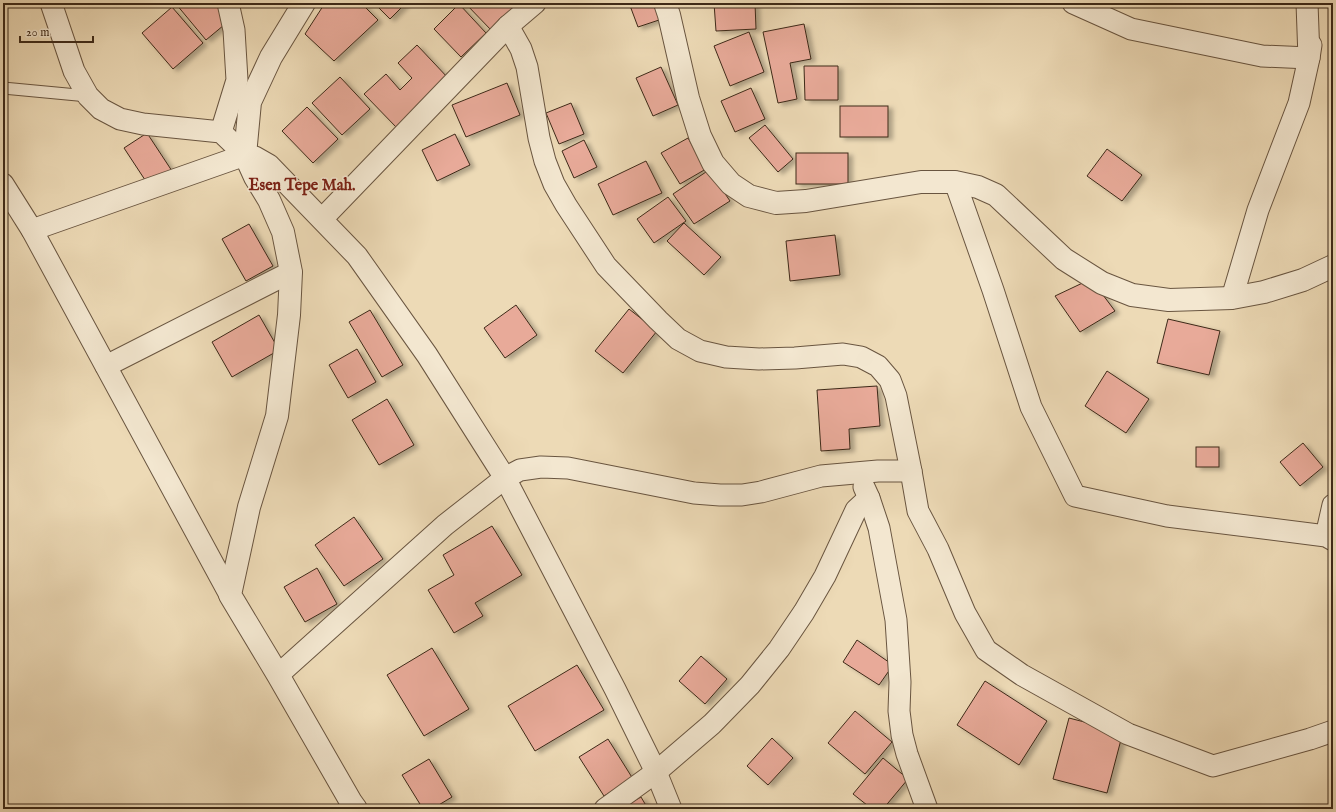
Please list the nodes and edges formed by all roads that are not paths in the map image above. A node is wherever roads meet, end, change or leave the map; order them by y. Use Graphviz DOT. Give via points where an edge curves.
graph roads {
  1 [pos="51,3"];
  2 [pos="228,3"];
  3 [pos="304,3"];
  4 [pos="535,3"];
  5 [pos="665,3"];
  6 [pos="1073,3"];
  7 [pos="1307,3"];
  8 [pos="1317,3"];
  9 [pos="508,26"];
  10 [pos="1309,58"];
  11 [pos="3,88"];
  12 [pos="88,96"];
  13 [pos="221,132"];
  14 [pos="245,155"];
  15 [pos="955,182"];
  16 [pos="3,184"];
  17 [pos="322,219"];
  18 [pos="32,230"];
  19 [pos="1333,266"];
  20 [pos="291,272"];
  21 [pos="1232,298"];
  22 [pos="106,366"];
  23 [pos="911,471"];
  24 [pos="857,472"];
  25 [pos="504,478"];
  26 [pos="869,498"];
  27 [pos="1333,505"];
  28 [pos="1330,538"];
  29 [pos="230,595"];
  30 [pos="278,675"];
  31 [pos="1333,731"];
  32 [pos="656,772"];
  33 [pos="356,809"];
  34 [pos="605,809"];
  35 [pos="671,809"];
  36 [pos="927,809"];
  1 -- 12 [label="street" via="74,72"];
  2 -- 13 [label="street" via="234,30 237,80"];
  3 -- 14 [label="street" via="271,57 250,102"];
  4 -- 9 [label="street"];
  5 -- 15 [label="street" via="700,136 713,163 731,184 749,196 776,203 806,201 921,182"];
  6 -- 10 [label="street" via="1132,29 1262,56"];
  7 -- 10 [label="street"];
  8 -- 10 [label="street"];
  9 -- 17 [label="street"];
  9 -- 23 [label="street" via="521,49 527,67 539,138 554,184 606,266 678,339 700,351 726,357 759,359 844,354 862,357 878,366 890,380 896,396"];
  10 -- 21 [label="street" via="1299,102 1258,210"];
  11 -- 12 [label="lane"];
  12 -- 13 [label="street" via="101,109 120,119 143,124"];
  13 -- 14 [label="street"];
  14 -- 17 [label="street" via="255,157 269,166"];
  14 -- 18 [label="street"];
  14 -- 20 [label="street" via="283,232"];
  15 -- 21 [label="street" via="996,194 1064,259 1102,283 1132,295 1169,300"];
  15 -- 28 [label="street" via="1031,407 1075,496 1167,516"];
  16 -- 18 [label="street"];
  17 -- 25 [label="street" via="357,256 427,356"];
  18 -- 22 [label="street"];
  19 -- 21 [label="street" via="1296,282"];
  20 -- 22 [label="street"];
  20 -- 29 [label="street" via="289,315 277,416 249,507"];
  22 -- 29 [label="street"];
  23 -- 24 [label="street"];
  23 -- 31 [label="street" via="918,511 938,549 965,613 986,650 1022,675 1128,734 1213,766"];
  24 -- 25 [label="street" via="821,476 761,492 720,496 568,468 541,467 520,470"];
  24 -- 26 [label="street"];
  25 -- 30 [label="street" via="445,525"];
  25 -- 32 [label="street" via="616,689"];
  26 -- 32 [label="street" via="856,510 825,576 779,649 750,686 712,724"];
  26 -- 36 [label="street" via="878,528 896,620 902,735"];
  27 -- 28 [label="street"];
  29 -- 30 [label="street"];
  30 -- 33 [label="street"];
  32 -- 34 [label="street"];
  32 -- 35 [label="street"];
}
